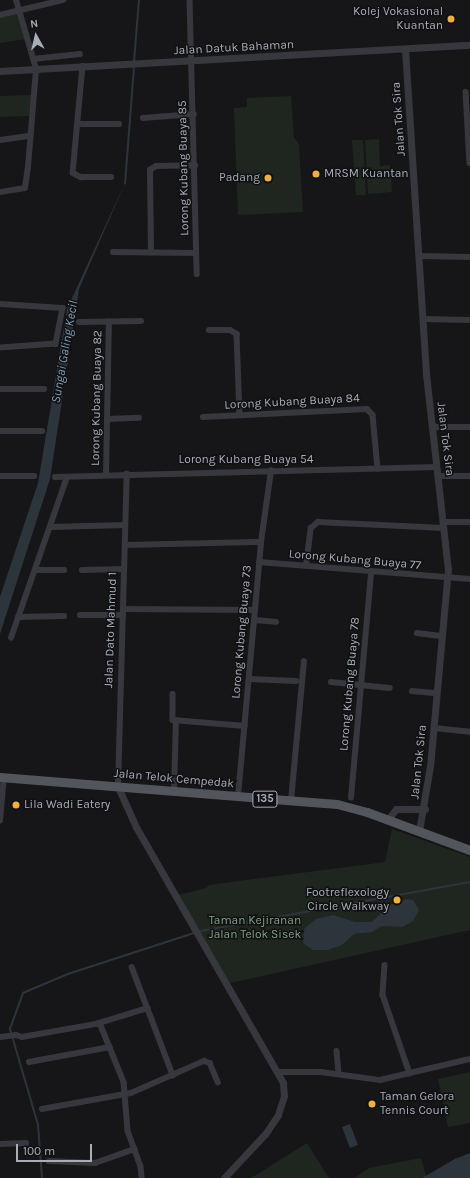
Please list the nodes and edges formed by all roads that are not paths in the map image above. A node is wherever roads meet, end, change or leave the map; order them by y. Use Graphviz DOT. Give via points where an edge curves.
graph roads {
  1 [pos="16,0"];
  2 [pos="63,0"];
  3 [pos="190,0"];
  4 [pos="20,12"];
  5 [pos="0,15"];
  6 [pos="470,45"];
  7 [pos="405,49"];
  8 [pos="80,54"];
  9 [pos="34,59"];
  10 [pos="193,61"];
  11 [pos="83,66"];
  12 [pos="36,69"];
  13 [pos="0,72"];
  14 [pos="466,92"];
  15 [pos="194,114"];
  16 [pos="143,118"];
  17 [pos="79,124"];
  18 [pos="119,124"];
  19 [pos="30,136"];
  20 [pos="0,140"];
  21 [pos="469,143"];
  22 [pos="470,163"];
  23 [pos="195,165"];
  24 [pos="111,176"];
  25 [pos="0,192"];
  26 [pos="113,252"];
  27 [pos="151,253"];
  28 [pos="196,253"];
  29 [pos="420,256"];
  30 [pos="470,257"];
  31 [pos="197,274"];
  32 [pos="0,304"];
  33 [pos="424,319"];
  34 [pos="470,320"];
  35 [pos="141,321"];
  36 [pos="79,322"];
  37 [pos="109,322"];
  38 [pos="208,330"];
  39 [pos="0,348"];
  40 [pos="0,389"];
  41 [pos="44,389"];
  42 [pos="240,415"];
  43 [pos="203,417"];
  44 [pos="139,418"];
  45 [pos="107,419"];
  46 [pos="432,427"];
  47 [pos="470,427"];
  48 [pos="42,430"];
  49 [pos="0,431"];
  50 [pos="437,467"];
  51 [pos="378,469"];
  52 [pos="271,471"];
  53 [pos="127,474"];
  54 [pos="106,475"];
  55 [pos="0,476"];
  56 [pos="34,476"];
  57 [pos="438,476"];
  58 [pos="470,476"];
  59 [pos="55,477"];
  60 [pos="67,477"];
  61 [pos="470,522"];
  62 [pos="125,525"];
  63 [pos="444,525"];
  64 [pos="51,527"];
  65 [pos="261,542"];
  66 [pos="125,545"];
  67 [pos="260,562"];
  68 [pos="306,566"];
  69 [pos="35,570"];
  70 [pos="64,570"];
  71 [pos="82,570"];
  72 [pos="124,570"];
  73 [pos="371,573"];
  74 [pos="448,578"];
  75 [pos="470,579"];
  76 [pos="255,610"];
  77 [pos="123,612"];
  78 [pos="80,615"];
  79 [pos="64,616"];
  80 [pos="18,617"];
  81 [pos="255,620"];
  82 [pos="276,622"];
  83 [pos="417,633"];
  84 [pos="443,636"];
  85 [pos="11,638"];
  86 [pos="304,662"];
  87 [pos="249,679"];
  88 [pos="296,681"];
  89 [pos="331,682"];
  90 [pos="360,685"];
  91 [pos="390,688"];
  92 [pos="412,691"];
  93 [pos="437,693"];
  94 [pos="173,694"];
  95 [pos="176,720"];
  96 [pos="245,726"];
  97 [pos="434,728"];
  98 [pos="470,732"];
  99 [pos="1,782"];
  100 [pos="118,787"];
  101 [pos="174,791"];
  102 [pos="238,796"];
  103 [pos="351,798"];
  104 [pos="291,801"];
  105 [pos="425,809"];
  106 [pos="388,819"];
  107 [pos="0,821"];
  108 [pos="419,831"];
  109 [pos="470,850"];
  110 [pos="385,965"];
  111 [pos="132,967"];
  112 [pos="148,1008"];
  113 [pos="100,1023"];
  114 [pos="0,1037"];
  115 [pos="110,1047"];
  116 [pos="337,1051"];
  117 [pos="470,1060"];
  118 [pos="29,1062"];
  119 [pos="278,1072"];
  120 [pos="339,1074"];
  121 [pos="410,1074"];
  122 [pos="173,1075"];
  123 [pos="218,1082"];
  124 [pos="126,1094"];
  125 [pos="42,1109"];
  126 [pos="26,1143"];
  127 [pos="0,1144"];
  128 [pos="135,1149"];
  129 [pos="49,1161"];
  130 [pos="142,1178"];
  131 [pos="224,1178"];
  1 -- 4 [label="street"];
  2 -- 4 [label="street"];
  3 -- 10 [label="street, Lorong Kubang Buaya 85"];
  4 -- 5 [label="street"];
  4 -- 9 [label="street"];
  6 -- 7 [label="street, Jalan Datuk Bahaman"];
  7 -- 10 [label="street, Jalan Datuk Bahaman"];
  7 -- 29 [label="street, Jalan Tok Sira"];
  8 -- 9 [label="street"];
  9 -- 12 [label="street"];
  10 -- 11 [label="street, Jalan Datuk Bahaman"];
  10 -- 15 [label="street, Lorong Kubang Buaya 85"];
  11 -- 12 [label="street, Jalan Datuk Bahaman"];
  11 -- 17 [label="street"];
  12 -- 13 [label="street, Jalan Datuk Bahaman"];
  12 -- 19 [label="street"];
  14 -- 21 [label="street"];
  15 -- 16 [label="street"];
  15 -- 23 [label="street, Lorong Kubang Buaya 85"];
  17 -- 18 [label="street"];
  17 -- 24 [label="street" via="73,173 81,177"];
  19 -- 20 [label="street"];
  19 -- 25 [label="street" via="25,188"];
  21 -- 22 [label="street"];
  23 -- 27 [label="street" via="156,166 150,170"];
  23 -- 28 [label="street, Lorong Kubang Buaya 85"];
  26 -- 27 [label="street"];
  27 -- 28 [label="street"];
  28 -- 31 [label="street, Lorong Kubang Buaya 85"];
  29 -- 30 [label="street"];
  29 -- 33 [label="street, Jalan Tok Sira"];
  32 -- 39 [label="street" via="61,306 58,340 53,346"];
  33 -- 34 [label="street"];
  33 -- 46 [label="street, Jalan Tok Sira"];
  35 -- 37 [label="street"];
  36 -- 37 [label="street"];
  37 -- 45 [label="street, Lorong Kubang Buaya 82"];
  38 -- 42 [label="street" via="230,330 237,334"];
  40 -- 41 [label="street"];
  42 -- 43 [label="street, Lorong Kubang Buaya 84"];
  42 -- 51 [label="street, Lorong Kubang Buaya 84" via="367,409 372,415"];
  44 -- 45 [label="street"];
  45 -- 54 [label="street, Lorong Kubang Buaya 82"];
  46 -- 47 [label="street"];
  46 -- 50 [label="street, Jalan Tok Sira"];
  48 -- 49 [label="street"];
  50 -- 51 [label="street, Lorong Kubang Buaya 54"];
  50 -- 57 [label="street, Jalan Tok Sira"];
  51 -- 52 [label="street, Lorong Kubang Buaya 54"];
  52 -- 53 [label="street, Lorong Kubang Buaya 54"];
  52 -- 65 [label="street, Lorong Kubang Buaya 73"];
  53 -- 54 [label="street, Lorong Kubang Buaya 54"];
  53 -- 62 [label="street, Jalan Dato Mahmud 1"];
  54 -- 60 [label="street, Lorong Kubang Buaya 54"];
  55 -- 56 [label="street"];
  57 -- 58 [label="street"];
  57 -- 63 [label="street, Jalan Tok Sira"];
  59 -- 60 [label="street, Lorong Kubang Buaya 54"];
  60 -- 64 [label="street"];
  61 -- 63 [label="street"];
  62 -- 64 [label="street"];
  62 -- 66 [label="street, Jalan Dato Mahmud 1"];
  63 -- 68 [label="street" via="318,522 311,528"];
  63 -- 74 [label="street, Jalan Tok Sira"];
  64 -- 69 [label="street"];
  65 -- 66 [label="street"];
  65 -- 67 [label="street, Lorong Kubang Buaya 73"];
  66 -- 72 [label="street, Jalan Dato Mahmud 1"];
  67 -- 68 [label="street, Lorong Kubang Buaya 77"];
  67 -- 76 [label="street, Lorong Kubang Buaya 73"];
  68 -- 73 [label="street, Lorong Kubang Buaya 77"];
  69 -- 70 [label="street"];
  69 -- 80 [label="street"];
  71 -- 72 [label="street"];
  72 -- 77 [label="street, Jalan Dato Mahmud 1"];
  73 -- 74 [label="street, Lorong Kubang Buaya 77"];
  73 -- 90 [label="street, Lorong Kubang Buaya 78"];
  74 -- 75 [label="street, Lorong Kubang Buaya 77"];
  74 -- 84 [label="street, Jalan Tok Sira"];
  76 -- 77 [label="street"];
  76 -- 81 [label="street, Lorong Kubang Buaya 73"];
  77 -- 78 [label="street"];
  77 -- 100 [label="street, Jalan Dato Mahmud 1"];
  79 -- 80 [label="street"];
  80 -- 85 [label="street"];
  81 -- 82 [label="street"];
  81 -- 87 [label="street, Lorong Kubang Buaya 73"];
  83 -- 84 [label="street"];
  84 -- 93 [label="street, Jalan Tok Sira"];
  86 -- 104 [label="street"];
  87 -- 88 [label="street"];
  87 -- 96 [label="street, Lorong Kubang Buaya 73"];
  89 -- 90 [label="street"];
  90 -- 91 [label="street"];
  90 -- 103 [label="street, Lorong Kubang Buaya 78"];
  92 -- 93 [label="street"];
  93 -- 97 [label="street, Jalan Tok Sira"];
  94 -- 95 [label="street" via="172,717"];
  95 -- 96 [label="street"];
  95 -- 101 [label="street"];
  96 -- 102 [label="street, Lorong Kubang Buaya 73"];
  97 -- 98 [label="street"];
  97 -- 105 [label="street, Jalan Tok Sira"];
  99 -- 100 [label="main road, Jalan Telok Cempedak / 135"];
  99 -- 107 [label="street"];
  100 -- 101 [label="main road, Jalan Telok Cempedak / 135"];
  100 -- 119 [label="street" via="136,827"];
  101 -- 102 [label="main road, Jalan Telok Cempedak / 135"];
  102 -- 104 [label="main road, Jalan Telok Cempedak / 135"];
  104 -- 106 [label="main road, Jalan Telok Cempedak / 135" via="347,806"];
  105 -- 106 [label="street" via="396,809"];
  105 -- 108 [label="street, Jalan Tok Sira"];
  106 -- 108 [label="main road, Jalan Telok Cempedak / 135"];
  108 -- 109 [label="main road, Jalan Telok Cempedak / 135"];
  110 -- 121 [label="street" via="383,995"];
  111 -- 112 [label="street"];
  112 -- 113 [label="street"];
  112 -- 122 [label="street"];
  113 -- 114 [label="street" via="22,1037"];
  113 -- 115 [label="street"];
  115 -- 118 [label="street"];
  115 -- 124 [label="street"];
  116 -- 120 [label="street"];
  117 -- 121 [label="street"];
  119 -- 120 [label="street"];
  119 -- 131 [label="street" via="284,1089 278,1115 265,1134"];
  120 -- 121 [label="street" via="372,1080"];
  122 -- 123 [label="street" via="208,1061"];
  122 -- 124 [label="street"];
  124 -- 125 [label="street"];
  124 -- 128 [label="street" via="128,1131"];
  126 -- 127 [label="street"];
  128 -- 129 [label="street" via="95,1163"];
  128 -- 130 [label="street"];
}
